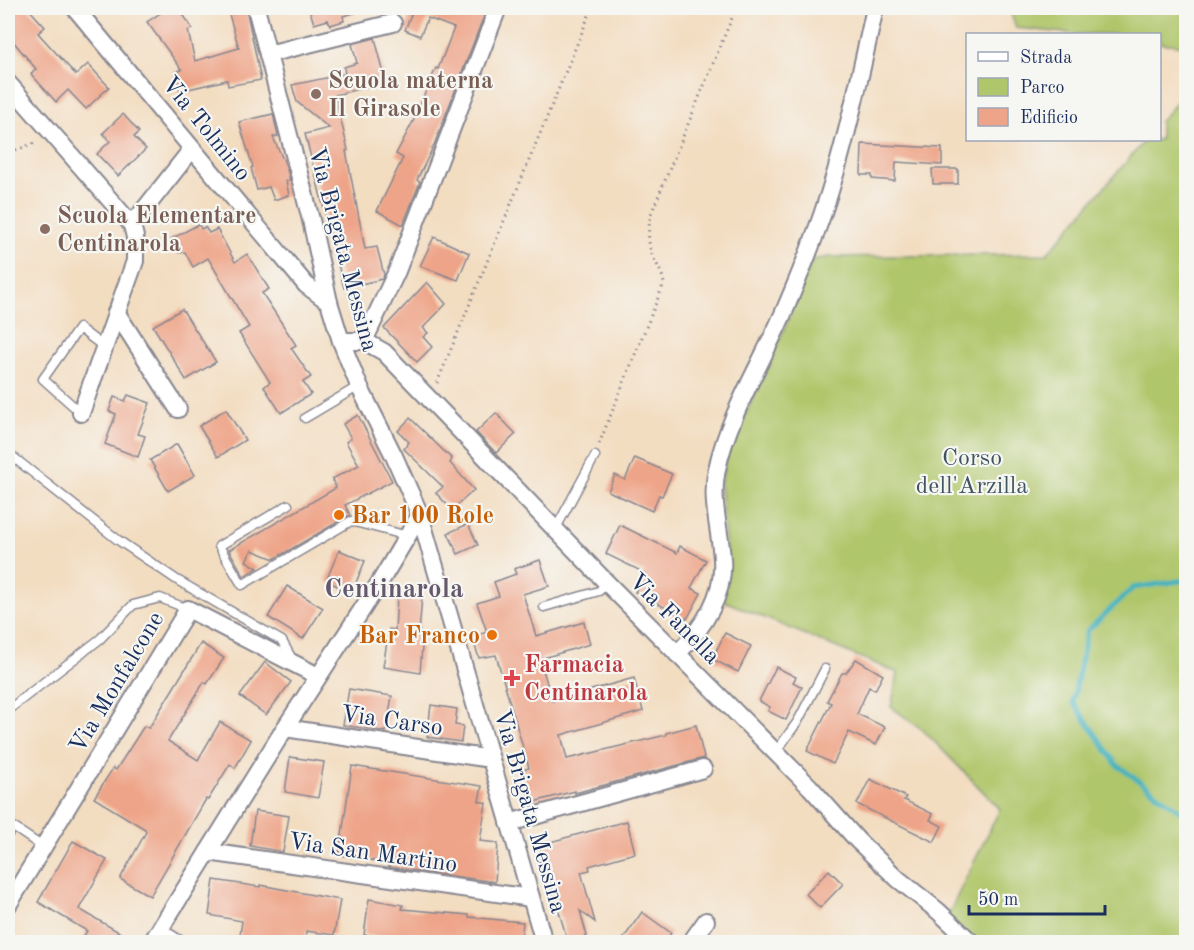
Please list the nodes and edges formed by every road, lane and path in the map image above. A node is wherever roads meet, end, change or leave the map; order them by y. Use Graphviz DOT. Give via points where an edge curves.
graph roads {
  1 [pos="75,8"];
  2 [pos="256,8"];
  3 [pos="498,8"];
  4 [pos="592,8"];
  5 [pos="736,8"];
  6 [pos="875,8"];
  7 [pos="393,23"];
  8 [pos="268,54"];
  9 [pos="8,83"];
  10 [pos="54,137"];
  11 [pos="192,149"];
  12 [pos="10,152"];
  13 [pos="132,225"];
  14 [pos="329,302"];
  15 [pos="116,312"];
  16 [pos="364,340"];
  17 [pos="341,341"];
  18 [pos="104,346"];
  19 [pos="359,386"];
  20 [pos="425,396"];
  21 [pos="178,409"];
  22 [pos="81,413"];
  23 [pos="305,418"];
  24 [pos="8,453"];
  25 [pos="594,456"];
  26 [pos="288,505"];
  27 [pos="420,515"];
  28 [pos="555,530"];
  29 [pos="408,536"];
  30 [pos="607,583"];
  31 [pos="544,607"];
  32 [pos="188,609"];
  33 [pos="676,654"];
  34 [pos="295,664"];
  35 [pos="825,669"];
  36 [pos="318,676"];
  37 [pos="8,710"];
  38 [pos="285,728"];
  39 [pos="775,753"];
  40 [pos="491,759"];
  41 [pos="703,769"];
  42 [pos="509,823"];
  43 [pos="8,834"];
  44 [pos="43,847"];
  45 [pos="208,852"];
  46 [pos="531,898"];
  47 [pos="8,905"];
  48 [pos="706,921"];
  49 [pos="156,935"];
  50 [pos="183,942"];
  51 [pos="544,942"];
  52 [pos="691,942"];
  53 [pos="970,942"];
  1 -- 11 [label="street, Via Tolmino"];
  2 -- 8 [label="street, Via Brigata Messina"];
  3 -- 16 [label="street" via="397,271"];
  4 -- 20 [label="path" via="437,384"];
  5 -- 25 [label="path" via="651,213 647,234 664,283"];
  6 -- 33 [label="street" via="848,128 825,207 786,307 724,440 713,495 722,560 720,585 705,621"];
  7 -- 8 [label="street"];
  8 -- 14 [label="street, Via Brigata Messina"];
  9 -- 10 [label="street"];
  10 -- 12 [label="path"];
  10 -- 13 [label="street"];
  11 -- 13 [label="street"];
  11 -- 14 [label="street, Via Tolmino" via="306,285"];
  13 -- 15 [label="street" via="135,261"];
  14 -- 17 [label="street, Via Brigata Messina"];
  15 -- 18 [label="street"];
  15 -- 21 [label="street"];
  16 -- 17 [label="street"];
  16 -- 20 [label="street, Via Fanella" via="384,352"];
  17 -- 19 [label="street, Via Brigata Messina"];
  18 -- 22 [label="street"];
  18 -- 22 [label="lane" via="79,328 43,379"];
  19 -- 23 [label="lane"];
  19 -- 27 [label="street, Via Brigata Messina"];
  20 -- 28 [label="street, Via Fanella"];
  24 -- 34 [label="lane" via="118,540 282,642"];
  25 -- 28 [label="lane"];
  26 -- 29 [label="lane" via="219,546 243,585 351,521"];
  27 -- 29 [label="street"];
  27 -- 40 [label="street, Via Brigata Messina"];
  28 -- 30 [label="street, Via Fanella"];
  29 -- 36 [label="street"];
  30 -- 31 [label="lane" via="599,591"];
  30 -- 33 [label="street, Via Fanella"];
  32 -- 34 [label="street, Via Monfalcone"];
  32 -- 37 [label="lane" via="160,598 133,605 100,639"];
  32 -- 44 [label="street, Via Monfalcone"];
  33 -- 39 [label="street, Via Fanella"];
  34 -- 36 [label="street, Via Monfalcone"];
  35 -- 39 [label="lane" via="798,721"];
  36 -- 38 [label="street"];
  38 -- 40 [label="street, Via Carso"];
  38 -- 45 [label="street"];
  39 -- 53 [label="street, Via Fanella" via="873,856"];
  40 -- 42 [label="street, Via Brigata Messina"];
  41 -- 42 [label="street"];
  42 -- 46 [label="street, Via Brigata Messina"];
  43 -- 44 [label="lane" via="13,827"];
  44 -- 47 [label="street, Via Monfalcone"];
  45 -- 46 [label="street, Via San Martino"];
  45 -- 49 [label="street"];
  46 -- 51 [label="street, Via Brigata Messina"];
  48 -- 52 [label="street"];
  49 -- 50 [label="lane"];
}
